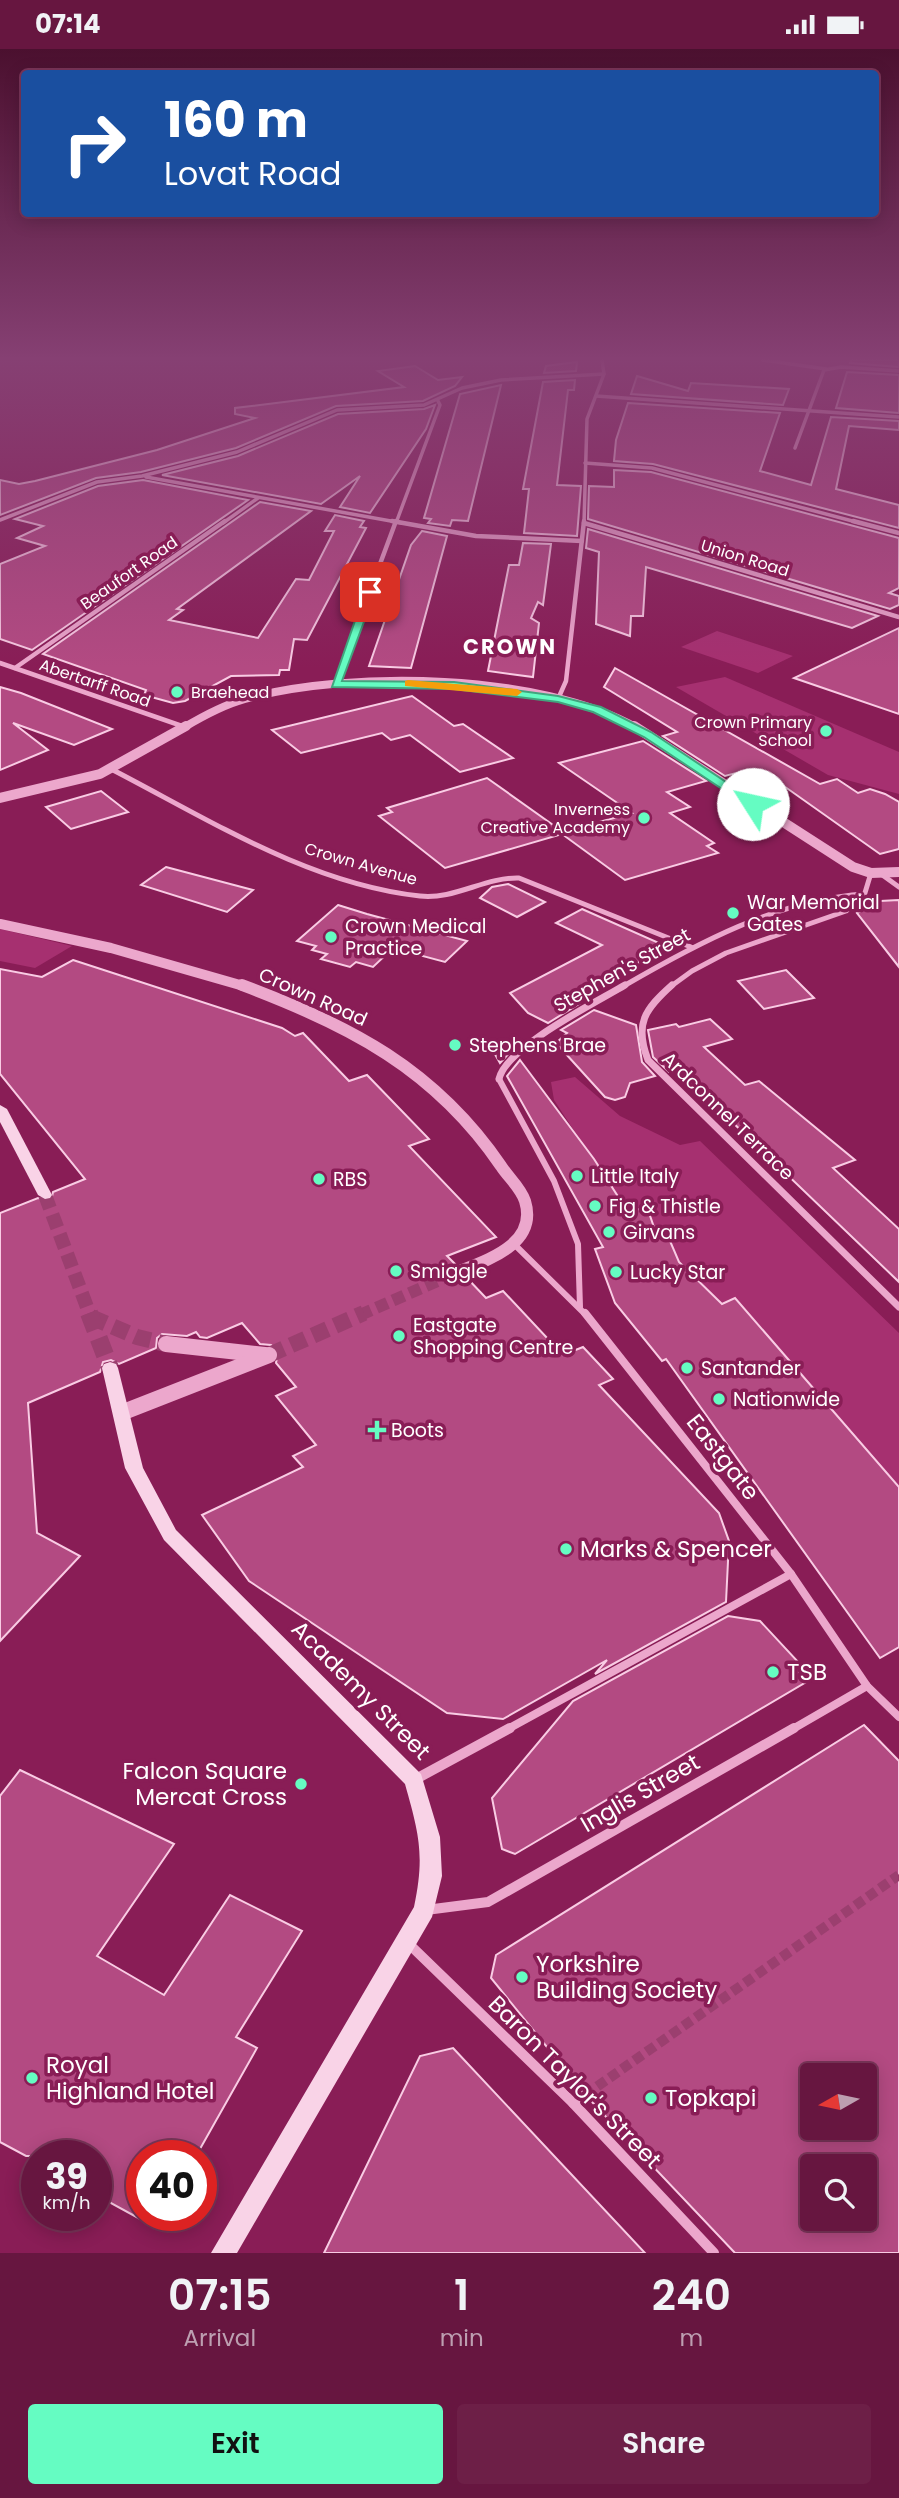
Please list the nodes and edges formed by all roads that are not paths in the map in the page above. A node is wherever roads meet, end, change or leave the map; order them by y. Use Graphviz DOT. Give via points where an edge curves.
graph roads {
  1 [pos="194,463"];
  2 [pos="418,463"];
  3 [pos="585,463"];
  4 [pos="142,476"];
  5 [pos="258,498"];
  6 [pos="0,520"];
  7 [pos="396,523"];
  8 [pos="584,523"];
  9 [pos="899,533"];
  10 [pos="582,541"];
  11 [pos="899,617"];
  12 [pos="0,663"];
  13 [pos="15,668"];
  14 [pos="335,685"];
  15 [pos="558,699"];
  16 [pos="182,726"];
  17 [pos="111,769"];
  18 [pos="0,798"];
  19 [pos="899,872"];
  20 [pos="876,874"];
  21 [pos="899,887"];
  22 [pos="864,894"];
  23 [pos="0,924"];
  24 [pos="691,947"];
  25 [pos="499,1079"];
  26 [pos="1,1114"];
  27 [pos="45,1195"];
  28 [pos="516,1245"];
  29 [pos="460,1271"];
  30 [pos="580,1307"];
  31 [pos="899,1307"];
  32 [pos="166,1344"];
  33 [pos="110,1369"];
  34 [pos="121,1413"];
  35 [pos="791,1574"];
  36 [pos="867,1686"];
  37 [pos="899,1717"];
  38 [pos="414,1780"];
  39 [pos="425,1910"];
  40 [pos="406,1942"];
  41 [pos="586,2095"];
  42 [pos="573,2103"];
  43 [pos="222,2253"];
  44 [pos="714,2253"];
  1 -- 4 [label="street"];
  2 -- 7 [label="street"];
  3 -- 8 [label="street"];
  3 -- 9 [label="street" via="652,468"];
  4 -- 5 [label="street"];
  4 -- 6 [label="street" via="97,482"];
  5 -- 7 [label="street"];
  5 -- 13 [label="street, Beaufort Road"];
  7 -- 10 [label="street" via="476,536"];
  7 -- 14 [label="street"];
  8 -- 10 [label="street"];
  8 -- 11 [label="street, Union Road"];
  10 -- 15 [label="street" via="566,681"];
  12 -- 13 [label="street, Abertarff Road"];
  13 -- 16 [label="street, Abertarff Road"];
  14 -- 15 [label="street" via="454,685"];
  14 -- 16 [label="street" via="244,699"];
  15 -- 20 [label="street" via="629,723 838,858"];
  16 -- 17 [label="street"];
  17 -- 18 [label="street"];
  17 -- 24 [label="street, Crown Avenue" via="318,869 403,894 436,897 492,880 519,878"];
  19 -- 20 [label="street"];
  20 -- 21 [label="street"];
  20 -- 22 [label="street"];
  22 -- 24 [label="street, Stephen's Street" via="833,895 797,905"];
  22 -- 31 [label="street, Ardconnel Terrace" via="856,905 822,921 707,961 676,980 650,1006 640,1023 639,1040 648,1060"];
  23 -- 28 [label="street, Crown Road" via="86,941 258,992 346,1029 400,1061 472,1124 525,1200 526,1225"];
  24 -- 25 [label="street, Stephen's Street" via="554,1025 502,1066"];
  25 -- 30 [label="street" via="554,1181 578,1244"];
  26 -- 27 [label="main road"];
  28 -- 29 [label="street"];
  28 -- 30 [label="street, Eastgate"];
  30 -- 35 [label="street, Eastgate"];
  32 -- 34 [label="street" via="269,1355"];
  33 -- 34 [label="main road, Academy Street"];
  34 -- 38 [label="main road, Academy Street" via="134,1468 170,1535"];
  35 -- 36 [label="street, Eastgate"];
  35 -- 38 [label="street"];
  36 -- 37 [label="street, Eastgate"];
  36 -- 39 [label="street, Inglis Street" via="488,1902"];
  38 -- 39 [label="main road, Academy Street" via="430,1837 431,1876"];
  39 -- 40 [label="main road, Academy Street"];
  40 -- 42 [label="street, Baron Taylor's Street"];
  40 -- 43 [label="main road, Academy Street"];
  41 -- 42 [label="street"];
  42 -- 44 [label="street, Baron Taylor's Street"];
}
